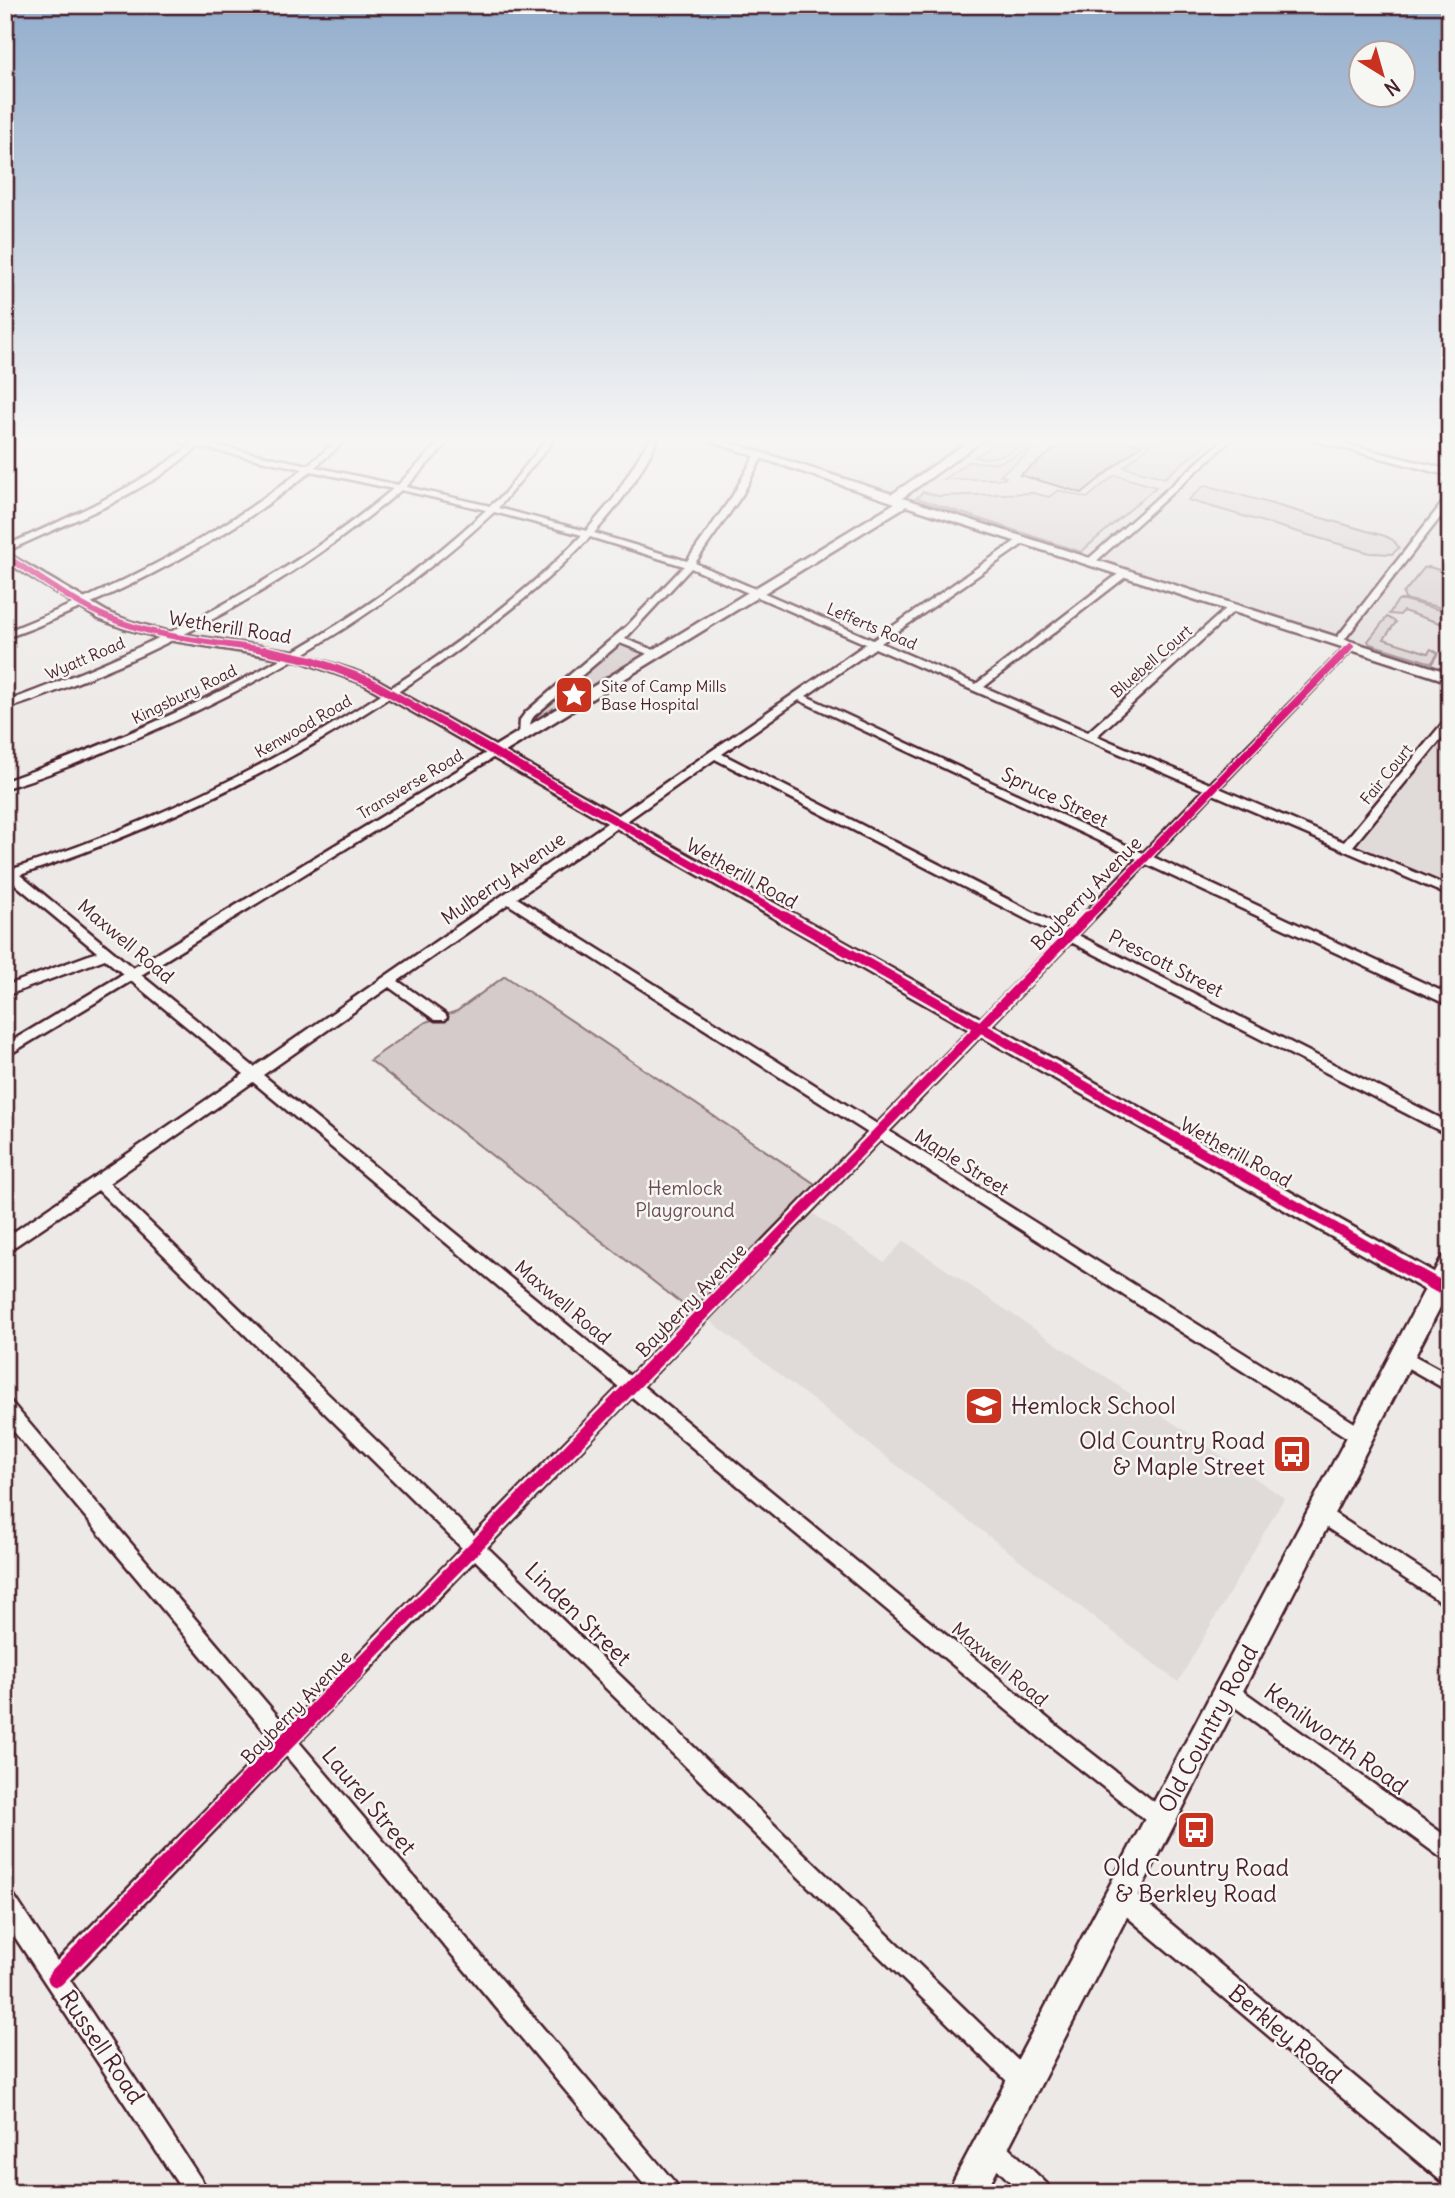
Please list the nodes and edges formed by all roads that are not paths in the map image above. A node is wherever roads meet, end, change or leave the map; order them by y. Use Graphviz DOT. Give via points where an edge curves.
graph roads {
  1 [pos="201,543"];
  2 [pos="330,543"];
  3 [pos="456,543"];
  4 [pos="578,543"];
  5 [pos="619,543"];
  6 [pos="707,543"];
  7 [pos="833,543"];
  8 [pos="1019,543"];
  9 [pos="1031,543"];
  10 [pos="1112,543"];
  11 [pos="1418,543"];
  12 [pos="5,556"];
  13 [pos="1090,562"];
  14 [pos="691,565"];
  15 [pos="1125,573"];
  16 [pos="755,593"];
  17 [pos="83,603"];
  18 [pos="1232,608"];
  19 [pos="5,635"];
  20 [pos="170,636"];
  21 [pos="620,640"];
  22 [pos="874,644"];
  23 [pos="1345,644"];
  24 [pos="656,654"];
  25 [pos="292,655"];
  26 [pos="1450,678"];
  27 [pos="977,688"];
  28 [pos="389,693"];
  29 [pos="798,696"];
  30 [pos="5,706"];
  31 [pos="1450,721"];
  32 [pos="523,735"];
  33 [pos="1089,737"];
  34 [pos="495,752"];
  35 [pos="715,755"];
  36 [pos="5,785"];
  37 [pos="1212,789"];
  38 [pos="618,822"];
  39 [pos="1346,847"];
  40 [pos="1145,858"];
  41 [pos="7,873"];
  42 [pos="1450,892"];
  43 [pos="508,898"];
  44 [pos="1069,936"];
  45 [pos="107,953"];
  46 [pos="132,974"];
  47 [pos="389,981"];
  48 [pos="5,991"];
  49 [pos="1450,1001"];
  50 [pos="440,1017"];
  51 [pos="981,1027"];
  52 [pos="5,1052"];
  53 [pos="254,1074"];
  54 [pos="1450,1130"];
  55 [pos="878,1132"];
  56 [pos="99,1182"];
  57 [pos="5,1247"];
  58 [pos="1450,1264"];
  59 [pos="1438,1286"];
  60 [pos="1402,1356"];
  61 [pos="1450,1384"];
  62 [pos="632,1386"];
  63 [pos="5,1408"];
  64 [pos="1360,1436"];
  65 [pos="1321,1514"];
  66 [pos="474,1548"];
  67 [pos="1450,1599"];
  68 [pos="1228,1690"];
  69 [pos="286,1741"];
  70 [pos="1160,1819"];
  71 [pos="1450,1852"];
  72 [pos="1120,1896"];
  73 [pos="5,1902"];
  74 [pos="56,1978"];
  75 [pos="1024,2082"];
  76 [pos="990,2146"];
  77 [pos="1450,2172"];
  78 [pos="198,2193"];
  79 [pos="667,2193"];
  80 [pos="965,2193"];
  81 [pos="1038,2193"];
  1 -- 17 [label="street"];
  2 -- 20 [label="street, Wyatt Road"];
  3 -- 25 [label="street, Kingsbury Road" via="406,582"];
  4 -- 28 [label="street, Kenwood Road" via="494,620"];
  5 -- 14 [label="street, Lefferts Road"];
  6 -- 14 [label="street"];
  7 -- 16 [label="street, Transverse Road"];
  8 -- 22 [label="street, Mulberry Avenue"];
  9 -- 13 [label="street"];
  10 -- 13 [label="street"];
  11 -- 23 [label="street, Bayberry Avenue"];
  12 -- 17 [label="street, Wetherill Road"];
  13 -- 15 [label="street"];
  14 -- 16 [label="street, Lefferts Road"];
  14 -- 21 [label="street"];
  15 -- 18 [label="street"];
  15 -- 27 [label="street"];
  16 -- 22 [label="street, Lefferts Road"];
  16 -- 24 [label="street, Transverse Road"];
  17 -- 19 [label="street"];
  17 -- 20 [label="street, Wetherill Road" via="120,622"];
  18 -- 23 [label="street"];
  18 -- 33 [label="street, Bluebell Court"];
  20 -- 25 [label="street, Wetherill Road"];
  20 -- 30 [label="street, Wyatt Road" via="103,669"];
  21 -- 24 [label="street"];
  21 -- 32 [label="street" via="530,714"];
  22 -- 27 [label="street, Lefferts Road"];
  22 -- 29 [label="street, Mulberry Avenue"];
  23 -- 26 [label="street"];
  23 -- 37 [label="street, Bayberry Avenue"];
  24 -- 32 [label="street, Transverse Road"];
  25 -- 28 [label="street, Wetherill Road" via="344,671"];
  25 -- 36 [label="street, Kingsbury Road" via="146,732"];
  27 -- 33 [label="street, Lefferts Road"];
  28 -- 34 [label="street, Wetherill Road"];
  28 -- 41 [label="street, Kenwood Road" via="302,747 216,792 131,830"];
  29 -- 35 [label="street, Mulberry Avenue"];
  29 -- 40 [label="street, Spruce Street"];
  31 -- 39 [label="street, Fair Court"];
  32 -- 34 [label="street, Transverse Road"];
  33 -- 37 [label="street, Lefferts Road"];
  34 -- 38 [label="street, Wetherill Road"];
  34 -- 46 [label="street, Transverse Road"];
  35 -- 38 [label="street, Mulberry Avenue"];
  35 -- 44 [label="street, Prescott Street"];
  37 -- 39 [label="street, Lefferts Road"];
  37 -- 40 [label="street, Bayberry Avenue"];
  38 -- 43 [label="street, Mulberry Avenue"];
  38 -- 51 [label="street, Wetherill Road"];
  39 -- 42 [label="street, Lefferts Road"];
  40 -- 44 [label="street, Bayberry Avenue"];
  40 -- 49 [label="street, Spruce Street"];
  41 -- 45 [label="street, Maxwell Road"];
  43 -- 47 [label="street, Mulberry Avenue"];
  43 -- 55 [label="street, Maple Street"];
  44 -- 51 [label="street, Bayberry Avenue"];
  44 -- 54 [label="street, Prescott Street"];
  45 -- 46 [label="street, Maxwell Road"];
  45 -- 48 [label="street"];
  46 -- 52 [label="street, Transverse Road"];
  46 -- 53 [label="street, Maxwell Road"];
  47 -- 50 [label="street"];
  47 -- 53 [label="street, Mulberry Avenue"];
  51 -- 55 [label="street, Bayberry Avenue"];
  51 -- 59 [label="street, Wetherill Road"];
  53 -- 56 [label="street, Mulberry Avenue"];
  53 -- 62 [label="street, Maxwell Road"];
  55 -- 62 [label="street, Bayberry Avenue"];
  55 -- 64 [label="street, Maple Street"];
  56 -- 57 [label="street, Mulberry Avenue"];
  56 -- 66 [label="street, Linden Street"];
  58 -- 59 [label="main road, Old Country Road"];
  59 -- 60 [label="main road, Old Country Road"];
  60 -- 61 [label="street"];
  60 -- 64 [label="main road, Old Country Road"];
  62 -- 66 [label="street, Bayberry Avenue"];
  62 -- 70 [label="street, Maxwell Road"];
  63 -- 69 [label="street, Laurel Street"];
  64 -- 65 [label="main road, Old Country Road"];
  65 -- 67 [label="street"];
  65 -- 68 [label="main road, Old Country Road"];
  66 -- 69 [label="street, Bayberry Avenue"];
  66 -- 75 [label="street, Linden Street"];
  68 -- 70 [label="main road, Old Country Road"];
  68 -- 71 [label="street, Kenilworth Road"];
  69 -- 74 [label="street, Bayberry Avenue"];
  69 -- 79 [label="street, Laurel Street"];
  70 -- 72 [label="main road, Old Country Road"];
  72 -- 75 [label="main road, Old Country Road"];
  72 -- 77 [label="street, Berkley Road"];
  73 -- 74 [label="street, Russell Road"];
  74 -- 78 [label="street, Russell Road"];
  75 -- 76 [label="main road, Old Country Road"];
  76 -- 80 [label="main road, Old Country Road"];
  76 -- 81 [label="street"];
}
